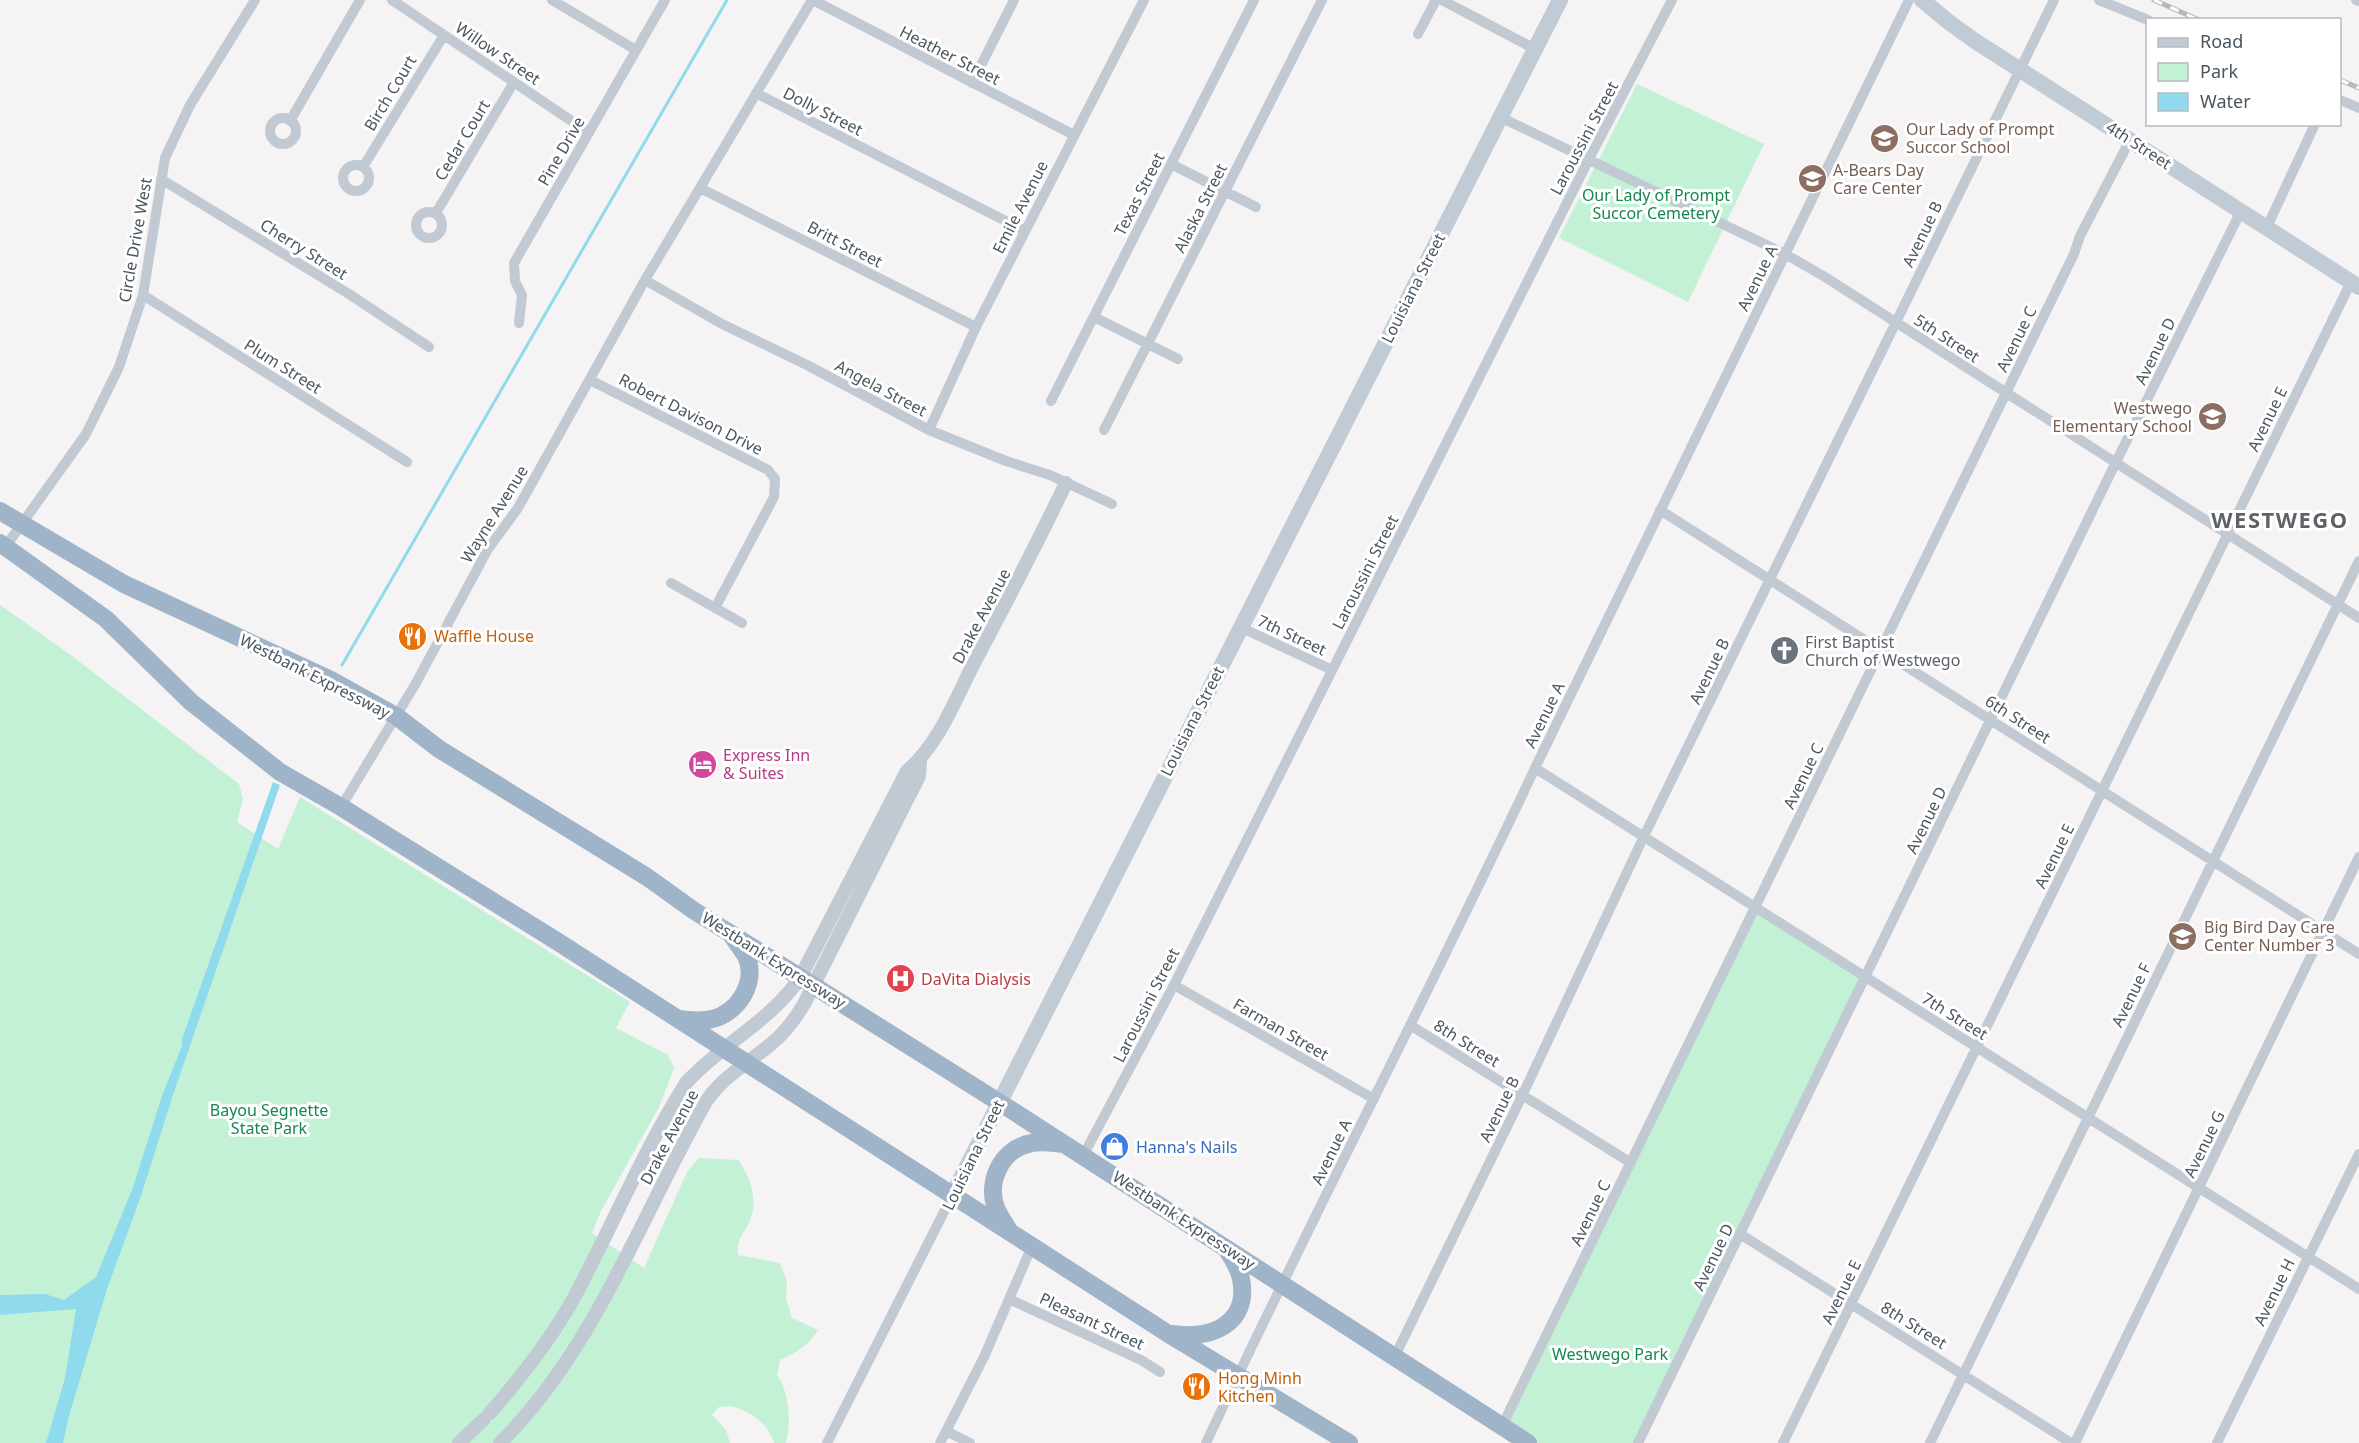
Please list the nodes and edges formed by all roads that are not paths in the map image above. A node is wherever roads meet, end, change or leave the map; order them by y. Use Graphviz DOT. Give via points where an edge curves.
graph roads {
  1 [pos="255,0"];
  2 [pos="360,0"];
  3 [pos="392,0"];
  4 [pos="552,0"];
  5 [pos="665,0"];
  6 [pos="812,0"];
  7 [pos="1014,0"];
  8 [pos="1143,0"];
  9 [pos="1254,0"];
  10 [pos="1322,0"];
  11 [pos="1436,0"];
  12 [pos="1442,0"];
  13 [pos="1560,0"];
  14 [pos="1672,0"];
  15 [pos="1909,0"];
  16 [pos="1922,0"];
  17 [pos="2054,0"];
  18 [pos="2099,0"];
  19 [pos="2146,19"];
  20 [pos="1418,34"];
  21 [pos="444,35"];
  22 [pos="1535,49"];
  23 [pos="636,50"];
  24 [pos="2020,69"];
  25 [pos="514,82"];
  26 [pos="972,83"];
  27 [pos="756,93"];
  28 [pos="2341,100"];
  29 [pos="2359,108"];
  30 [pos="1500,117"];
  31 [pos="290,120"];
  32 [pos="2314,126"];
  33 [pos="588,132"];
  34 [pos="1074,135"];
  35 [pos="2130,140"];
  36 [pos="1588,161"];
  37 [pos="1171,164"];
  38 [pos="363,167"];
  39 [pos="161,179"];
  40 [pos="700,188"];
  41 [pos="1226,191"];
  42 [pos="1256,207"];
  43 [pos="2241,211"];
  44 [pos="436,213"];
  45 [pos="2267,228"];
  46 [pos="1025,231"];
  47 [pos="1785,254"];
  48 [pos="645,280"];
  49 [pos="2355,284"];
  50 [pos="143,295"];
  51 [pos="1094,316"];
  52 [pos="1895,322"];
  53 [pos="519,323"];
  54 [pos="976,327"];
  55 [pos="1148,344"];
  56 [pos="429,347"];
  57 [pos="1178,359"];
  58 [pos="590,380"];
  59 [pos="2006,393"];
  60 [pos="1051,401"];
  61 [pos="929,430"];
  62 [pos="1104,430"];
  63 [pos="407,462"];
  64 [pos="2115,464"];
  65 [pos="1066,483"];
  66 [pos="1112,504"];
  67 [pos="1660,510"];
  68 [pos="0,511"];
  69 [pos="22,525"];
  70 [pos="2227,534"];
  71 [pos="3,545"];
  72 [pos="2359,561"];
  73 [pos="1770,580"];
  74 [pos="671,583"];
  75 [pos="2337,604"];
  76 [pos="715,608"];
  77 [pos="2359,618"];
  78 [pos="742,623"];
  79 [pos="1240,627"];
  80 [pos="1881,650"];
  81 [pos="1332,670"];
  82 [pos="396,716"];
  83 [pos="1991,720"];
  84 [pos="1535,768"];
  85 [pos="2103,791"];
  86 [pos="341,807"];
  87 [pos="1644,837"];
  88 [pos="2359,857"];
  89 [pos="2213,862"];
  90 [pos="1756,907"];
  91 [pos="728,930"];
  92 [pos="2323,931"];
  93 [pos="2359,954"];
  94 [pos="1866,977"];
  95 [pos="807,980"];
  96 [pos="1174,985"];
  97 [pos="674,1018"];
  98 [pos="1410,1025"];
  99 [pos="722,1048"];
  100 [pos="1978,1048"];
  101 [pos="744,1062"];
  102 [pos="1522,1096"];
  103 [pos="1374,1099"];
  104 [pos="999,1102"];
  105 [pos="2087,1117"];
  106 [pos="1066,1144"];
  107 [pos="2359,1154"];
  108 [pos="1083,1156"];
  109 [pos="1631,1163"];
  110 [pos="2200,1188"];
  111 [pos="952,1196"];
  112 [pos="1011,1233"];
  113 [pos="1740,1234"];
  114 [pos="1032,1246"];
  115 [pos="1226,1247"];
  116 [pos="2308,1257"];
  117 [pos="1282,1283"];
  118 [pos="2359,1289"];
  119 [pos="1009,1299"];
  120 [pos="1851,1304"];
  121 [pos="1167,1333"];
  122 [pos="1395,1356"];
  123 [pos="1160,1372"];
  124 [pos="1964,1374"];
  125 [pos="1237,1376"];
  126 [pos="1502,1426"];
  127 [pos="946,1431"];
  128 [pos="459,1443"];
  129 [pos="500,1443"];
  130 [pos="827,1443"];
  131 [pos="940,1443"];
  132 [pos="970,1443"];
  133 [pos="1206,1443"];
  134 [pos="1349,1443"];
  135 [pos="1528,1443"];
  136 [pos="1638,1443"];
  137 [pos="1783,1443"];
  138 [pos="1930,1443"];
  139 [pos="2073,1443"];
  140 [pos="2217,1443"];
  1 -- 39 [label="street, Circle Drive West" via="190,105 165,158"];
  2 -- 31 [label="street"];
  3 -- 21 [label="street, Willow Street"];
  4 -- 23 [label="street"];
  5 -- 23 [label="street, Pine Drive"];
  6 -- 26 [label="street, Heather Street"];
  6 -- 27 [label="street"];
  7 -- 26 [label="street"];
  8 -- 34 [label="street, Emile Avenue"];
  9 -- 37 [label="street, Texas Street"];
  10 -- 41 [label="street, Alaska Street"];
  11 -- 20 [label="street"];
  12 -- 22 [label="street"];
  13 -- 22 [label="main road, Louisiana Street"];
  14 -- 36 [label="street, Laroussini Street"];
  15 -- 47 [label="street, Avenue A"];
  16 -- 24 [label="main road, 4th Street"];
  17 -- 24 [label="street, Avenue B"];
  18 -- 19 [label="street"];
  21 -- 25 [label="street, Willow Street"];
  21 -- 38 [label="street, Birch Court"];
  22 -- 30 [label="main road, Louisiana Street"];
  23 -- 33 [label="street, Pine Drive"];
  24 -- 35 [label="main road, 4th Street"];
  24 -- 52 [label="street, Avenue B"];
  25 -- 33 [label="street, Willow Street"];
  25 -- 44 [label="street, Cedar Court"];
  26 -- 34 [label="street, Heather Street"];
  27 -- 40 [label="street"];
  27 -- 46 [label="street, Dolly Street"];
  28 -- 29 [label="street"];
  30 -- 36 [label="street, 5th Street"];
  30 -- 79 [label="main road, Louisiana Street"];
  32 -- 45 [label="street"];
  33 -- 53 [label="street, Pine Drive" via="514,263 515,281 522,295"];
  34 -- 46 [label="street, Emile Avenue"];
  35 -- 43 [label="main road, 4th Street"];
  35 -- 59 [label="street, Avenue C"];
  36 -- 47 [label="street, 5th Street"];
  36 -- 81 [label="street, Laroussini Street"];
  37 -- 41 [label="street"];
  37 -- 51 [label="street, Texas Street"];
  39 -- 50 [label="street, Circle Drive West"];
  39 -- 56 [label="street, Cherry Street"];
  40 -- 48 [label="street, Wayne Avenue"];
  40 -- 54 [label="street, Britt Street"];
  41 -- 42 [label="street"];
  41 -- 55 [label="street, Alaska Street"];
  43 -- 45 [label="main road, 4th Street"];
  43 -- 64 [label="street, Avenue D"];
  45 -- 49 [label="main road, 4th Street"];
  46 -- 54 [label="street, Emile Avenue"];
  47 -- 52 [label="street, 5th Street"];
  47 -- 67 [label="street, Avenue A"];
  48 -- 58 [label="street, Wayne Avenue"];
  48 -- 61 [label="street, Angela Street"];
  49 -- 70 [label="street, Avenue E"];
  50 -- 63 [label="street, Plum Street"];
  50 -- 69 [label="street, Circle Drive West" via="119,367 86,434"];
  51 -- 55 [label="street"];
  51 -- 60 [label="street, Texas Street"];
  52 -- 59 [label="street, 5th Street"];
  52 -- 73 [label="street, Avenue B"];
  54 -- 61 [label="street, Emile Avenue"];
  55 -- 57 [label="street"];
  55 -- 62 [label="street, Alaska Street"];
  58 -- 76 [label="street, Robert Davison Drive" via="768,470 775,479 774,497"];
  58 -- 82 [label="street, Wayne Avenue" via="518,508 488,549"];
  59 -- 64 [label="street, 5th Street"];
  59 -- 80 [label="street, Avenue C"];
  61 -- 65 [label="street, Angela Street"];
  64 -- 70 [label="street, 5th Street"];
  64 -- 83 [label="street, Avenue D"];
  65 -- 66 [label="street, Angela Street"];
  65 -- 95 [label="street, Drake Avenue" via="1029,562 920,761 919,776"];
  67 -- 73 [label="street, 6th Street"];
  67 -- 84 [label="street, Avenue A"];
  68 -- 69 [label="highway, Westbank Expressway"];
  69 -- 71 [label="street, Circle Drive West"];
  69 -- 82 [label="highway, Westbank Expressway" via="124,584 333,681"];
  70 -- 75 [label="street, 5th Street"];
  70 -- 85 [label="street, Avenue E"];
  71 -- 86 [label="highway" via="106,619 192,702 280,772"];
  72 -- 75 [label="street, Avenue F"];
  73 -- 80 [label="street, 6th Street"];
  73 -- 87 [label="street, Avenue B"];
  74 -- 76 [label="street"];
  75 -- 77 [label="street, 5th Street"];
  75 -- 89 [label="street, Avenue F"];
  76 -- 78 [label="street"];
  79 -- 81 [label="street, 7th Street"];
  79 -- 104 [label="main road, Louisiana Street"];
  80 -- 83 [label="street, 6th Street"];
  80 -- 90 [label="street, Avenue C"];
  81 -- 96 [label="street, Laroussini Street"];
  82 -- 86 [label="street, Wayne Avenue"];
  82 -- 91 [label="highway, Westbank Expressway" via="439,749"];
  83 -- 85 [label="street, 6th Street"];
  83 -- 94 [label="street, Avenue D"];
  84 -- 87 [label="street, 7th Street"];
  84 -- 98 [label="street, Avenue A"];
  85 -- 89 [label="street, 6th Street"];
  85 -- 100 [label="street, Avenue E"];
  86 -- 97 [label="highway"];
  87 -- 90 [label="street, 7th Street"];
  87 -- 102 [label="street, Avenue B"];
  88 -- 92 [label="street, Avenue G"];
  89 -- 92 [label="street, 6th Street"];
  89 -- 105 [label="street, Avenue F"];
  90 -- 94 [label="street, 7th Street"];
  90 -- 109 [label="street, Avenue C"];
  91 -- 95 [label="highway, Westbank Expressway"];
  91 -- 97 [label="highway" via="746,957 749,970 745,993 728,1012 714,1019"];
  92 -- 93 [label="street, 6th Street"];
  92 -- 110 [label="street, Avenue G"];
  94 -- 100 [label="street, 7th Street"];
  94 -- 113 [label="street, Avenue D"];
  95 -- 99 [label="street, Drake Avenue"];
  95 -- 101 [label="street, Drake Avenue" via="795,1019"];
  95 -- 104 [label="highway, Westbank Expressway"];
  96 -- 103 [label="street, Farman Street"];
  96 -- 108 [label="street, Laroussini Street"];
  97 -- 99 [label="highway"];
  98 -- 102 [label="street, 8th Street"];
  98 -- 103 [label="street, Avenue A"];
  99 -- 101 [label="highway"];
  99 -- 128 [label="street, Drake Avenue" via="686,1083 575,1296 545,1343 487,1416"];
  100 -- 105 [label="street, 7th Street"];
  100 -- 120 [label="street, Avenue E"];
  101 -- 111 [label="highway"];
  101 -- 129 [label="street, Drake Avenue" via="718,1084 707,1100 592,1320 541,1396"];
  102 -- 109 [label="street, 8th Street"];
  102 -- 122 [label="street, Avenue B"];
  103 -- 117 [label="street, Avenue A"];
  104 -- 106 [label="highway, Westbank Expressway"];
  104 -- 111 [label="main road, Louisiana Street"];
  105 -- 110 [label="street, 7th Street"];
  105 -- 124 [label="street, Avenue F"];
  106 -- 108 [label="highway, Westbank Expressway"];
  106 -- 112 [label="highway" via="1029,1144 1012,1152 1000,1165 993,1185 994,1197 996,1209"];
  107 -- 116 [label="street, Avenue H"];
  108 -- 115 [label="highway, Westbank Expressway"];
  109 -- 126 [label="street, Avenue C"];
  110 -- 116 [label="street, 7th Street"];
  110 -- 139 [label="street, Avenue G"];
  111 -- 112 [label="highway"];
  111 -- 130 [label="street, Louisiana Street"];
  112 -- 114 [label="highway"];
  113 -- 120 [label="street, 8th Street"];
  113 -- 136 [label="street, Avenue D"];
  114 -- 119 [label="street"];
  114 -- 121 [label="highway"];
  115 -- 117 [label="highway, Westbank Expressway"];
  115 -- 121 [label="highway" via="1241,1279 1235,1315 1228,1324 1204,1335"];
  116 -- 118 [label="street, 7th Street"];
  116 -- 140 [label="street, Avenue H"];
  117 -- 122 [label="highway, Westbank Expressway"];
  117 -- 125 [label="street, Avenue A"];
  119 -- 123 [label="street, Pleasant Street"];
  119 -- 127 [label="street"];
  120 -- 124 [label="street, 8th Street"];
  120 -- 137 [label="street, Avenue E"];
  121 -- 125 [label="highway"];
  122 -- 126 [label="highway, Westbank Expressway"];
  124 -- 138 [label="street, Avenue F"];
  124 -- 139 [label="street, 8th Street"];
  125 -- 133 [label="street, Avenue A"];
  125 -- 134 [label="highway"];
  126 -- 135 [label="highway, Westbank Expressway"];
  127 -- 131 [label="street"];
  127 -- 132 [label="street"];
}
